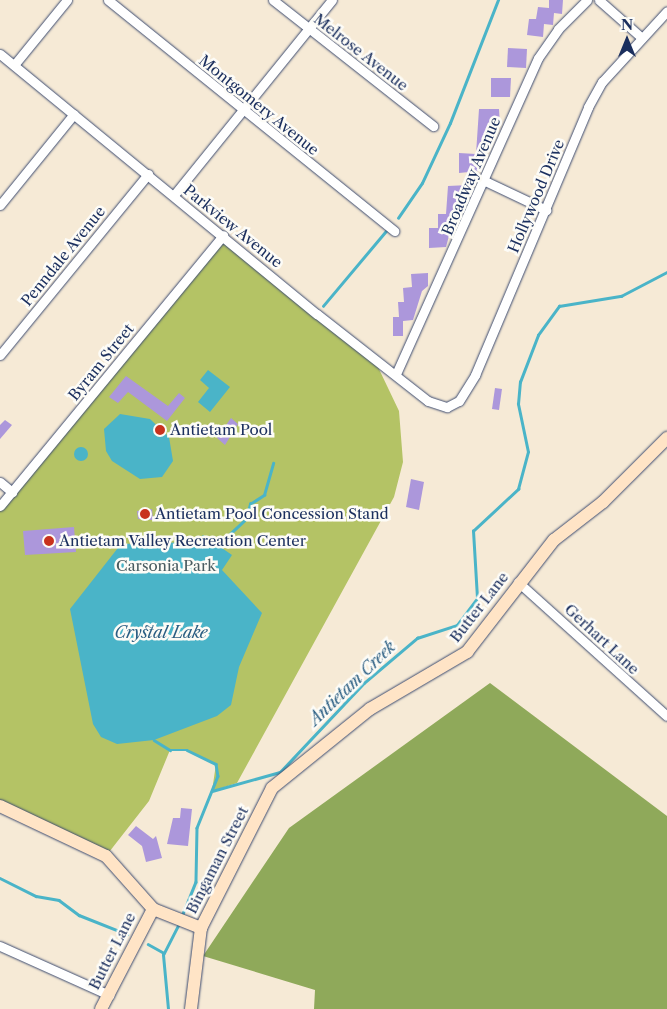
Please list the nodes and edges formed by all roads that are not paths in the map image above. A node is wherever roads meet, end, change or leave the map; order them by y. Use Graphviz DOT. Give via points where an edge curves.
graph roads {
  1 [pos="67,0"];
  2 [pos="108,0"];
  3 [pos="273,0"];
  4 [pos="332,0"];
  5 [pos="587,0"];
  6 [pos="599,0"];
  7 [pos="667,10"];
  8 [pos="309,29"];
  9 [pos="642,38"];
  10 [pos="0,55"];
  11 [pos="14,65"];
  12 [pos="243,110"];
  13 [pos="74,114"];
  14 [pos="433,126"];
  15 [pos="148,174"];
  16 [pos="485,181"];
  17 [pos="174,195"];
  18 [pos="0,206"];
  19 [pos="546,210"];
  20 [pos="394,231"];
  21 [pos="223,234"];
  22 [pos="0,356"];
  23 [pos="396,374"];
  24 [pos="453,406"];
  25 [pos="667,438"];
  26 [pos="0,482"];
  27 [pos="12,492"];
  28 [pos="0,506"];
  29 [pos="518,582"];
  30 [pos="667,716"];
  31 [pos="272,788"];
  32 [pos="0,806"];
  33 [pos="153,909"];
  34 [pos="201,928"];
  35 [pos="0,946"];
  36 [pos="109,995"];
  37 [pos="100,1009"];
  38 [pos="191,1009"];
  1 -- 11 [label="street"];
  2 -- 12 [label="street, Montgomery Avenue"];
  3 -- 8 [label="street, Melrose Avenue"];
  4 -- 8 [label="street"];
  5 -- 16 [label="street, Broadway Avenue" via="558,29 538,58"];
  6 -- 9 [label="street"];
  7 -- 9 [label="street, Hollywood Drive"];
  8 -- 12 [label="street"];
  8 -- 14 [label="street, Melrose Avenue"];
  9 -- 19 [label="street, Hollywood Drive" via="602,82 588,107"];
  10 -- 11 [label="street, Parkview Avenue"];
  11 -- 13 [label="street, Parkview Avenue"];
  12 -- 17 [label="street"];
  12 -- 20 [label="street, Montgomery Avenue"];
  13 -- 15 [label="street, Parkview Avenue"];
  13 -- 18 [label="street"];
  15 -- 17 [label="street, Parkview Avenue"];
  15 -- 22 [label="street, Penndale Avenue"];
  16 -- 19 [label="street"];
  16 -- 23 [label="street, Broadway Avenue"];
  17 -- 21 [label="street, Parkview Avenue"];
  19 -- 24 [label="street, Hollywood Drive" via="475,375"];
  21 -- 23 [label="street, Parkview Avenue"];
  21 -- 27 [label="street, Byram Street"];
  23 -- 24 [label="street, Parkview Avenue" via="428,401"];
  25 -- 29 [label="street, Butter Lane" via="603,502 554,540"];
  26 -- 27 [label="street"];
  27 -- 28 [label="street, Byram Street"];
  29 -- 30 [label="street, Gerhart Lane"];
  29 -- 31 [label="street, Butter Lane" via="467,652 370,709"];
  31 -- 34 [label="street, Bingaman Street"];
  32 -- 33 [label="street" via="106,856"];
  33 -- 34 [label="street"];
  33 -- 36 [label="street, Butter Lane"];
  34 -- 38 [label="street, Bingaman Street"];
  35 -- 36 [label="street"];
  36 -- 37 [label="street, Butter Lane"];
}
